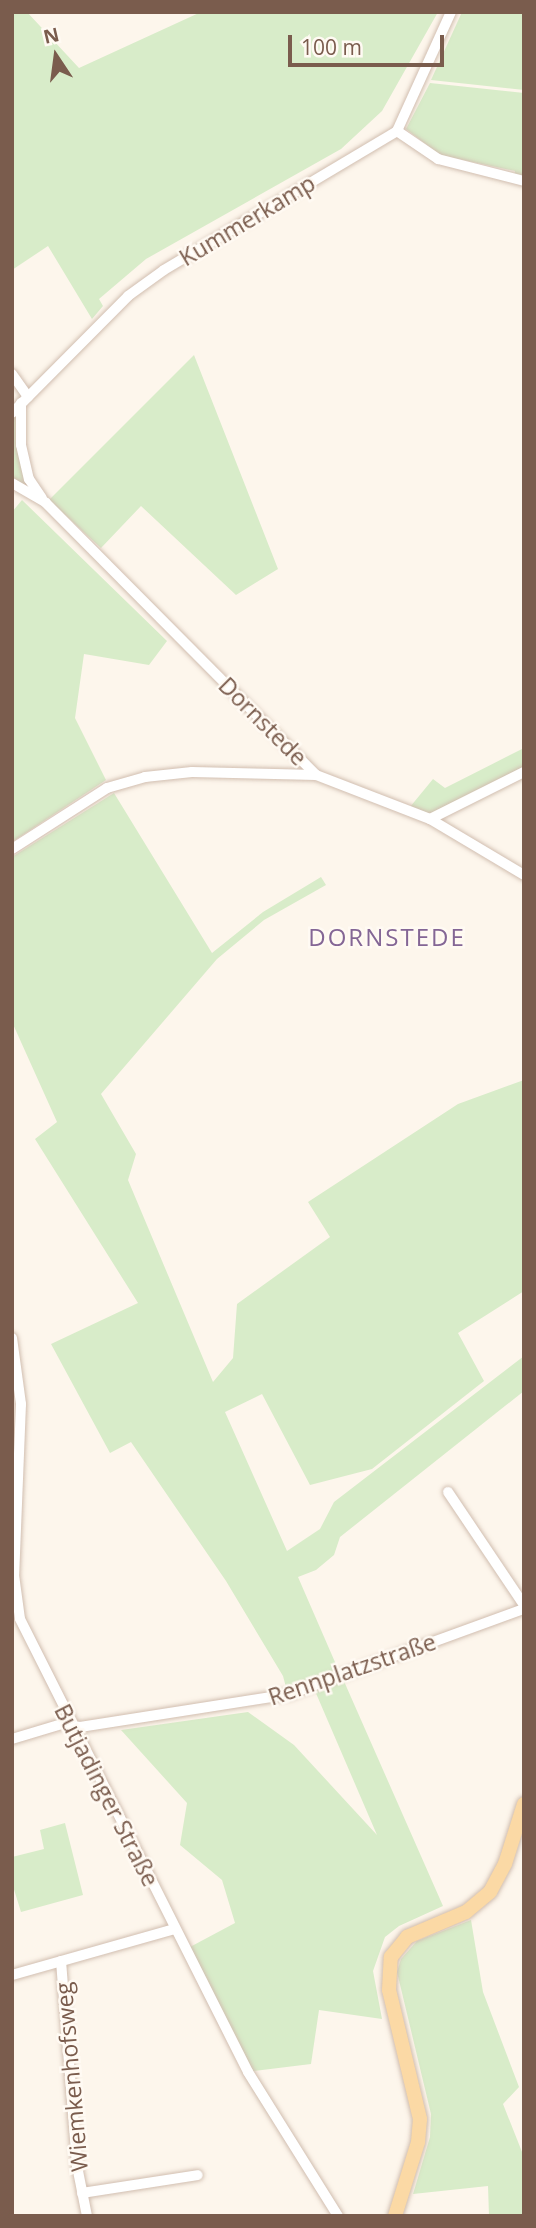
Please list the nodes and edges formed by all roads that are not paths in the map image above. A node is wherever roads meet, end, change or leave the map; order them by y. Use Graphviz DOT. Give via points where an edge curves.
graph roads {
  1 [pos="451,12"];
  2 [pos="397,131"];
  3 [pos="524,181"];
  4 [pos="12,374"];
  5 [pos="25,400"];
  6 [pos="12,413"];
  7 [pos="12,482"];
  8 [pos="46,503"];
  9 [pos="524,772"];
  10 [pos="316,775"];
  11 [pos="430,819"];
  12 [pos="12,849"];
  13 [pos="524,875"];
  14 [pos="12,1338"];
  15 [pos="448,1492"];
  16 [pos="13,1598"];
  17 [pos="524,1607"];
  18 [pos="72,1726"];
  19 [pos="12,1739"];
  20 [pos="524,1804"];
  21 [pos="175,1929"];
  22 [pos="61,1961"];
  23 [pos="12,1975"];
  24 [pos="198,2175"];
  25 [pos="82,2193"];
  26 [pos="87,2216"];
  27 [pos="338,2216"];
  28 [pos="395,2216"];
  1 -- 2 [label="street"];
  2 -- 3 [label="street" via="438,159"];
  2 -- 5 [label="street, Kummerkamp" via="128,296"];
  4 -- 5 [label="street"];
  5 -- 6 [label="street, Kummerkamp"];
  5 -- 8 [label="street, Dornstede" via="21,445 29,479"];
  7 -- 8 [label="street, Dornstede"];
  8 -- 10 [label="street, Dornstede"];
  9 -- 11 [label="street"];
  10 -- 11 [label="street, Dornstede"];
  10 -- 12 [label="street" via="192,772 145,777 107,788"];
  11 -- 13 [label="street, Dornstede"];
  14 -- 16 [label="street, Butjadinger Straße" via="22,1404"];
  15 -- 17 [label="street, Rennplatzstraße"];
  16 -- 18 [label="street, Butjadinger Straße" via="28,1639"];
  17 -- 18 [label="street, Rennplatzstraße" via="259,1702"];
  18 -- 19 [label="street, Rennplatzstraße" via="62,1724"];
  18 -- 21 [label="street, Butjadinger Straße"];
  20 -- 28 [label="main road" via="505,1864 490,1892 466,1912 407,1937 389,1964 389,1990 420,2119 418,2142"];
  21 -- 22 [label="street"];
  21 -- 27 [label="street, Butjadinger Straße" via="248,2071"];
  22 -- 23 [label="street"];
  22 -- 25 [label="street, Wiemkenhofsweg"];
  24 -- 25 [label="street, Wiemkenhofsweg"];
  25 -- 26 [label="street, Wiemkenhofsweg"];
}
